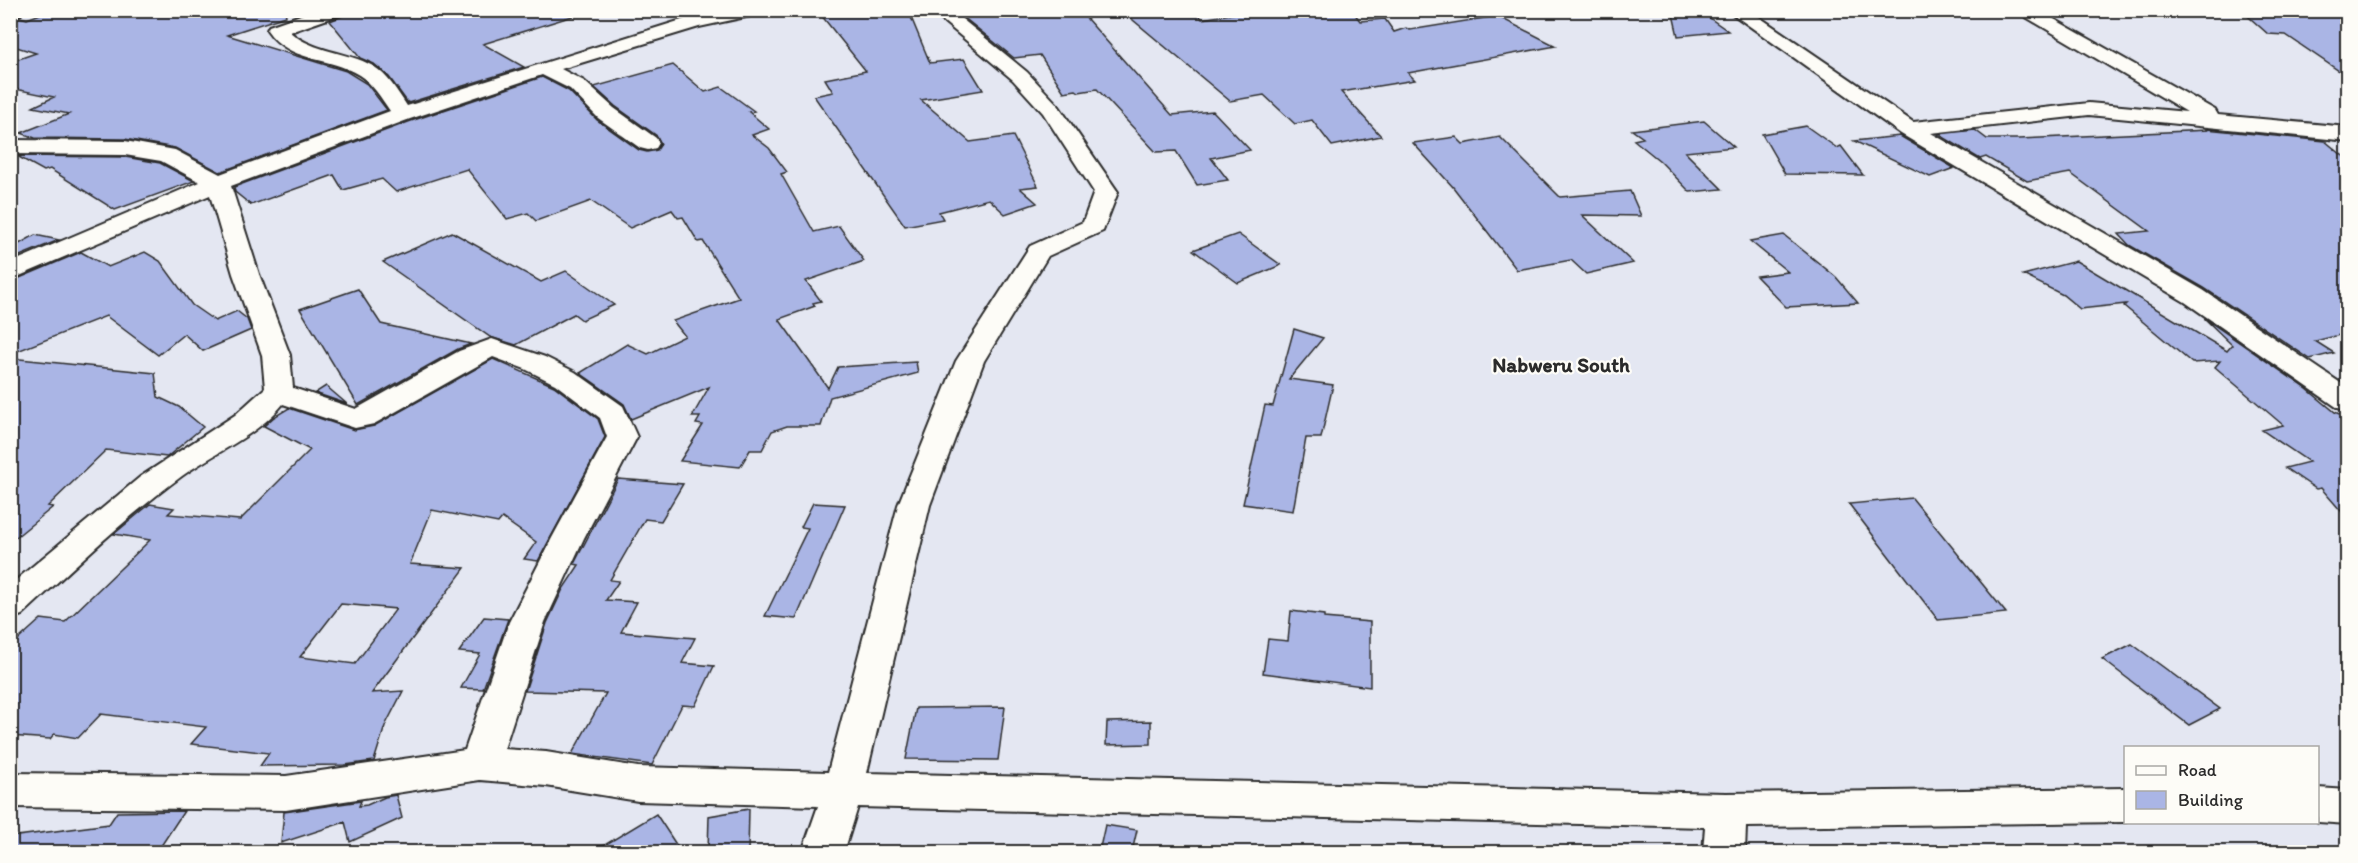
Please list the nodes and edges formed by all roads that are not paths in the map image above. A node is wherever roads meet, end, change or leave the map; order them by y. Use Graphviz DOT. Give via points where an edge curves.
graph roads {
  1 [pos="335,10"];
  2 [pos="753,10"];
  3 [pos="939,10"];
  4 [pos="1736,10"];
  5 [pos="2023,10"];
  6 [pos="544,68"];
  7 [pos="402,114"];
  8 [pos="2214,120"];
  9 [pos="1909,129"];
  10 [pos="2348,134"];
  11 [pos="648,143"];
  12 [pos="10,147"];
  13 [pos="218,183"];
  14 [pos="10,272"];
  15 [pos="276,393"];
  16 [pos="2348,402"];
  17 [pos="10,606"];
  18 [pos="480,764"];
  19 [pos="843,789"];
  20 [pos="10,790"];
  21 [pos="2124,805"];
  22 [pos="2319,805"];
  23 [pos="2348,807"];
  24 [pos="1726,810"];
  25 [pos="823,852"];
  26 [pos="1724,852"];
  1 -- 7 [label="street" via="276,30 296,47 365,70 381,83"];
  2 -- 6 [label="street" via="695,22"];
  3 -- 19 [label="street" via="1020,76 1051,109 1106,192 1094,226 1039,251 970,361 914,505"];
  4 -- 9 [label="street"];
  5 -- 8 [label="street"];
  6 -- 7 [label="street"];
  6 -- 11 [label="street" via="577,85"];
  7 -- 13 [label="street"];
  8 -- 9 [label="street" via="2089,109"];
  8 -- 10 [label="street"];
  9 -- 16 [label="street" via="2194,296"];
  12 -- 13 [label="street" via="125,148 167,155"];
  13 -- 14 [label="street"];
  13 -- 15 [label="street" via="276,355"];
  15 -- 17 [label="street" via="265,406 173,468 80,542"];
  15 -- 18 [label="street" via="355,419 492,347 565,378 613,413 622,437 527,622"];
  18 -- 19 [label="street" via="638,784"];
  18 -- 20 [label="street" via="286,793"];
  19 -- 24 [label="street"];
  19 -- 25 [label="street"];
  21 -- 24 [label="street"];
  22 -- 23 [label="street"];
  24 -- 26 [label="street"];
}
